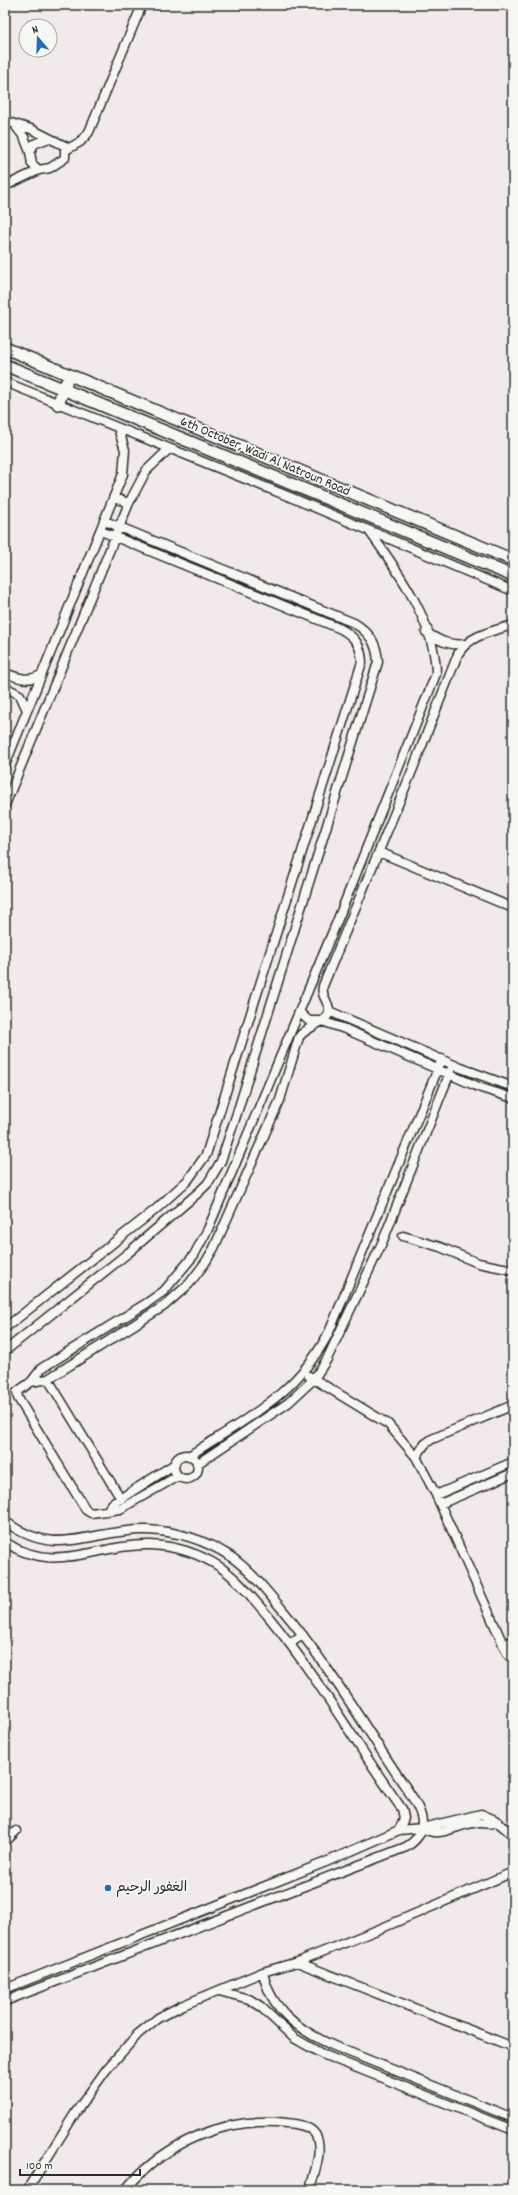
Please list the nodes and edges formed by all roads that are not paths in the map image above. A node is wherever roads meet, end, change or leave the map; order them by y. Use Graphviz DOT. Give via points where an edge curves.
graph roads {
  1 [pos="142,5"];
  2 [pos="5,121"];
  3 [pos="14,124"];
  4 [pos="49,138"];
  5 [pos="66,150"];
  6 [pos="30,152"];
  7 [pos="39,170"];
  8 [pos="5,186"];
  9 [pos="5,348"];
  10 [pos="5,365"];
  11 [pos="70,375"];
  12 [pos="5,382"];
  13 [pos="64,389"];
  14 [pos="58,404"];
  15 [pos="118,428"];
  16 [pos="169,449"];
  17 [pos="114,498"];
  18 [pos="129,503"];
  19 [pos="105,521"];
  20 [pos="119,527"];
  21 [pos="101,531"];
  22 [pos="369,531"];
  23 [pos="115,536"];
  24 [pos="513,560"];
  25 [pos="513,576"];
  26 [pos="513,591"];
  27 [pos="513,625"];
  28 [pos="426,632"];
  29 [pos="466,644"];
  30 [pos="5,673"];
  31 [pos="41,675"];
  32 [pos="5,687"];
  33 [pos="432,687"];
  34 [pos="443,692"];
  35 [pos="27,710"];
  36 [pos="422,710"];
  37 [pos="434,716"];
  38 [pos="406,750"];
  39 [pos="418,755"];
  40 [pos="5,765"];
  41 [pos="400,766"];
  42 [pos="412,771"];
  43 [pos="5,805"];
  44 [pos="379,852"];
  45 [pos="513,908"];
  46 [pos="336,924"];
  47 [pos="347,928"];
  48 [pos="329,1011"];
  49 [pos="299,1012"];
  50 [pos="348,1020"];
  51 [pos="322,1021"];
  52 [pos="247,1027"];
  53 [pos="345,1029"];
  54 [pos="262,1032"];
  55 [pos="442,1059"];
  56 [pos="279,1061"];
  57 [pos="290,1064"];
  58 [pos="453,1064"];
  59 [pos="438,1068"];
  60 [pos="450,1073"];
  61 [pos="513,1087"];
  62 [pos="513,1098"];
  63 [pos="378,1216"];
  64 [pos="390,1221"];
  65 [pos="403,1236"];
  66 [pos="513,1270"];
  67 [pos="5,1328"];
  68 [pos="87,1341"];
  69 [pos="5,1351"];
  70 [pos="93,1352"];
  71 [pos="303,1372"];
  72 [pos="314,1378"];
  73 [pos="48,1379"];
  74 [pos="31,1382"];
  75 [pos="513,1405"];
  76 [pos="189,1456"];
  77 [pos="416,1457"];
  78 [pos="513,1462"];
  79 [pos="174,1464"];
  80 [pos="197,1464"];
  81 [pos="513,1474"];
  82 [pos="178,1476"];
  83 [pos="436,1495"];
  84 [pos="121,1499"];
  85 [pos="440,1504"];
  86 [pos="107,1511"];
  87 [pos="5,1521"];
  88 [pos="5,1542"];
  89 [pos="303,1634"];
  90 [pos="513,1640"];
  91 [pos="290,1643"];
  92 [pos="503,1645"];
  93 [pos="314,1650"];
  94 [pos="510,1655"];
  95 [pos="301,1658"];
  96 [pos="422,1828"];
  97 [pos="398,1830"];
  98 [pos="16,1831"];
  99 [pos="513,1835"];
  100 [pos="5,1842"];
  101 [pos="513,1872"];
  102 [pos="139,1936"];
  103 [pos="145,1949"];
  104 [pos="296,1962"];
  105 [pos="263,1972"];
  106 [pos="5,1989"];
  107 [pos="219,1991"];
  108 [pos="5,2002"];
  109 [pos="278,2006"];
  110 [pos="269,2014"];
  111 [pos="513,2047"];
  112 [pos="465,2099"];
  113 [pos="461,2109"];
  114 [pos="513,2118"];
  115 [pos="513,2130"];
  116 [pos="27,2190"];
  117 [pos="125,2190"];
  118 [pos="310,2190"];
  1 -- 5 [label="street" via="89,132 80,142"];
  2 -- 3 [label="street"];
  3 -- 4 [label="street"];
  3 -- 6 [label="street"];
  4 -- 5 [label="street" via="61,143"];
  4 -- 6 [label="street" via="34,144"];
  5 -- 7 [label="street" via="65,158 61,162"];
  6 -- 7 [label="street" via="32,164"];
  7 -- 8 [label="street"];
  9 -- 11 [label="street, 6th October, Wadi Al Natroun Road"];
  10 -- 13 [label="street, 6th October, Wadi Al Natroun Road"];
  11 -- 13 [label="street"];
  11 -- 24 [label="street, 6th October, Wadi Al Natroun Road"];
  12 -- 14 [label="street"];
  13 -- 14 [label="street"];
  13 -- 25 [label="street, 6th October, Wadi Al Natroun Road"];
  14 -- 15 [label="street"];
  15 -- 16 [label="street"];
  15 -- 17 [label="street" via="125,450 125,465"];
  16 -- 18 [label="street" via="146,471"];
  16 -- 22 [label="street"];
  17 -- 18 [label="street"];
  17 -- 19 [label="street"];
  18 -- 20 [label="street"];
  19 -- 20 [label="street"];
  19 -- 21 [label="street"];
  20 -- 23 [label="street"];
  20 -- 54 [label="street" via="354,623 369,634 377,652 378,662 372,684"];
  21 -- 23 [label="street"];
  21 -- 31 [label="street"];
  22 -- 26 [label="street"];
  22 -- 28 [label="street" via="404,580"];
  23 -- 43 [label="street"];
  23 -- 52 [label="street" via="341,629 352,635 360,647 360,671"];
  27 -- 29 [label="street" via="477,637"];
  28 -- 29 [label="street" via="449,644"];
  28 -- 33 [label="street" via="436,668"];
  29 -- 34 [label="street" via="458,654"];
  30 -- 31 [label="street" via="24,679 33,679"];
  31 -- 35 [label="street"];
  32 -- 35 [label="street" via="20,695"];
  33 -- 34 [label="street"];
  33 -- 36 [label="street"];
  34 -- 37 [label="street"];
  35 -- 40 [label="street"];
  36 -- 37 [label="street" via="427,715"];
  36 -- 38 [label="street"];
  37 -- 39 [label="street"];
  38 -- 39 [label="street"];
  38 -- 41 [label="street"];
  39 -- 42 [label="street"];
  41 -- 42 [label="street"];
  41 -- 46 [label="street"];
  42 -- 44 [label="street"];
  44 -- 45 [label="street"];
  44 -- 47 [label="street"];
  46 -- 47 [label="street"];
  46 -- 49 [label="street"];
  47 -- 48 [label="street" via="322,990"];
  48 -- 50 [label="street"];
  48 -- 51 [label="street"];
  49 -- 51 [label="street" via="308,1021"];
  49 -- 56 [label="street"];
  50 -- 53 [label="street"];
  50 -- 55 [label="street"];
  51 -- 53 [label="street"];
  51 -- 57 [label="street" via="302,1032"];
  52 -- 54 [label="street"];
  52 -- 67 [label="street" via="209,1149 194,1173 148,1215"];
  53 -- 59 [label="street"];
  54 -- 69 [label="street" via="222,1161 208,1183 128,1253"];
  55 -- 58 [label="street"];
  55 -- 59 [label="street"];
  56 -- 57 [label="street"];
  56 -- 68 [label="street" via="208,1229 194,1254 164,1291"];
  57 -- 70 [label="street" via="280,1100 214,1248 205,1262 189,1284 172,1300"];
  58 -- 60 [label="street"];
  58 -- 61 [label="street"];
  59 -- 60 [label="street"];
  59 -- 63 [label="street"];
  60 -- 62 [label="street" via="482,1088"];
  60 -- 64 [label="street"];
  63 -- 64 [label="street"];
  63 -- 71 [label="street" via="330,1330"];
  64 -- 72 [label="street" via="340,1335"];
  65 -- 66 [label="street" via="440,1247 478,1263"];
  68 -- 70 [label="street"];
  68 -- 74 [label="street" via="42,1368"];
  70 -- 73 [label="street"];
  71 -- 72 [label="street"];
  71 -- 76 [label="street" via="272,1401"];
  72 -- 77 [label="street" via="388,1424"];
  72 -- 80 [label="street" via="283,1406"];
  73 -- 74 [label="street"];
  73 -- 84 [label="street"];
  74 -- 86 [label="street" via="18,1390 18,1398 86,1510 93,1514"];
  75 -- 77 [label="street" via="432,1439"];
  76 -- 79 [label="street" via="180,1457"];
  76 -- 80 [label="street"];
  77 -- 83 [label="street"];
  78 -- 83 [label="street"];
  79 -- 82 [label="street" via="174,1471"];
  79 -- 84 [label="street"];
  80 -- 82 [label="street" via="197,1470 191,1478 184,1479"];
  81 -- 85 [label="street"];
  82 -- 86 [label="street" via="120,1509"];
  83 -- 85 [label="street"];
  84 -- 86 [label="street"];
  85 -- 92 [label="street"];
  87 -- 89 [label="street" via="30,1536 52,1542 66,1542 129,1530 167,1532 193,1538 229,1556 250,1573"];
  88 -- 91 [label="street" via="32,1555 55,1558 70,1558 137,1545 166,1546 191,1553 219,1567 236,1580"];
  89 -- 91 [label="street"];
  89 -- 93 [label="street"];
  90 -- 92 [label="street"];
  91 -- 95 [label="street"];
  92 -- 94 [label="street"];
  93 -- 95 [label="street"];
  93 -- 96 [label="street" via="417,1806 422,1817"];
  95 -- 97 [label="street" via="402,1810 404,1823"];
  96 -- 97 [label="street"];
  96 -- 99 [label="street" via="427,1832 442,1832 471,1823 490,1825 498,1822"];
  96 -- 103 [label="street" via="416,1840 406,1847"];
  97 -- 102 [label="street" via="326,1862"];
  98 -- 100 [label="street"];
  101 -- 104 [label="street"];
  102 -- 103 [label="street"];
  102 -- 106 [label="street"];
  103 -- 108 [label="street"];
  104 -- 105 [label="street"];
  104 -- 111 [label="street"];
  105 -- 107 [label="street"];
  105 -- 109 [label="street" via="269,1993"];
  107 -- 110 [label="street" via="249,1999"];
  107 -- 116 [label="street" via="158,2018 126,2046 76,2112"];
  109 -- 110 [label="street"];
  109 -- 112 [label="street" via="298,2025 321,2040"];
  110 -- 113 [label="street" via="294,2038 317,2052"];
  112 -- 113 [label="street"];
  112 -- 114 [label="street"];
  113 -- 115 [label="street"];
  117 -- 118 [label="street" via="157,2158 196,2135 244,2122 273,2121 300,2124 312,2130 318,2141 318,2154"];
}
